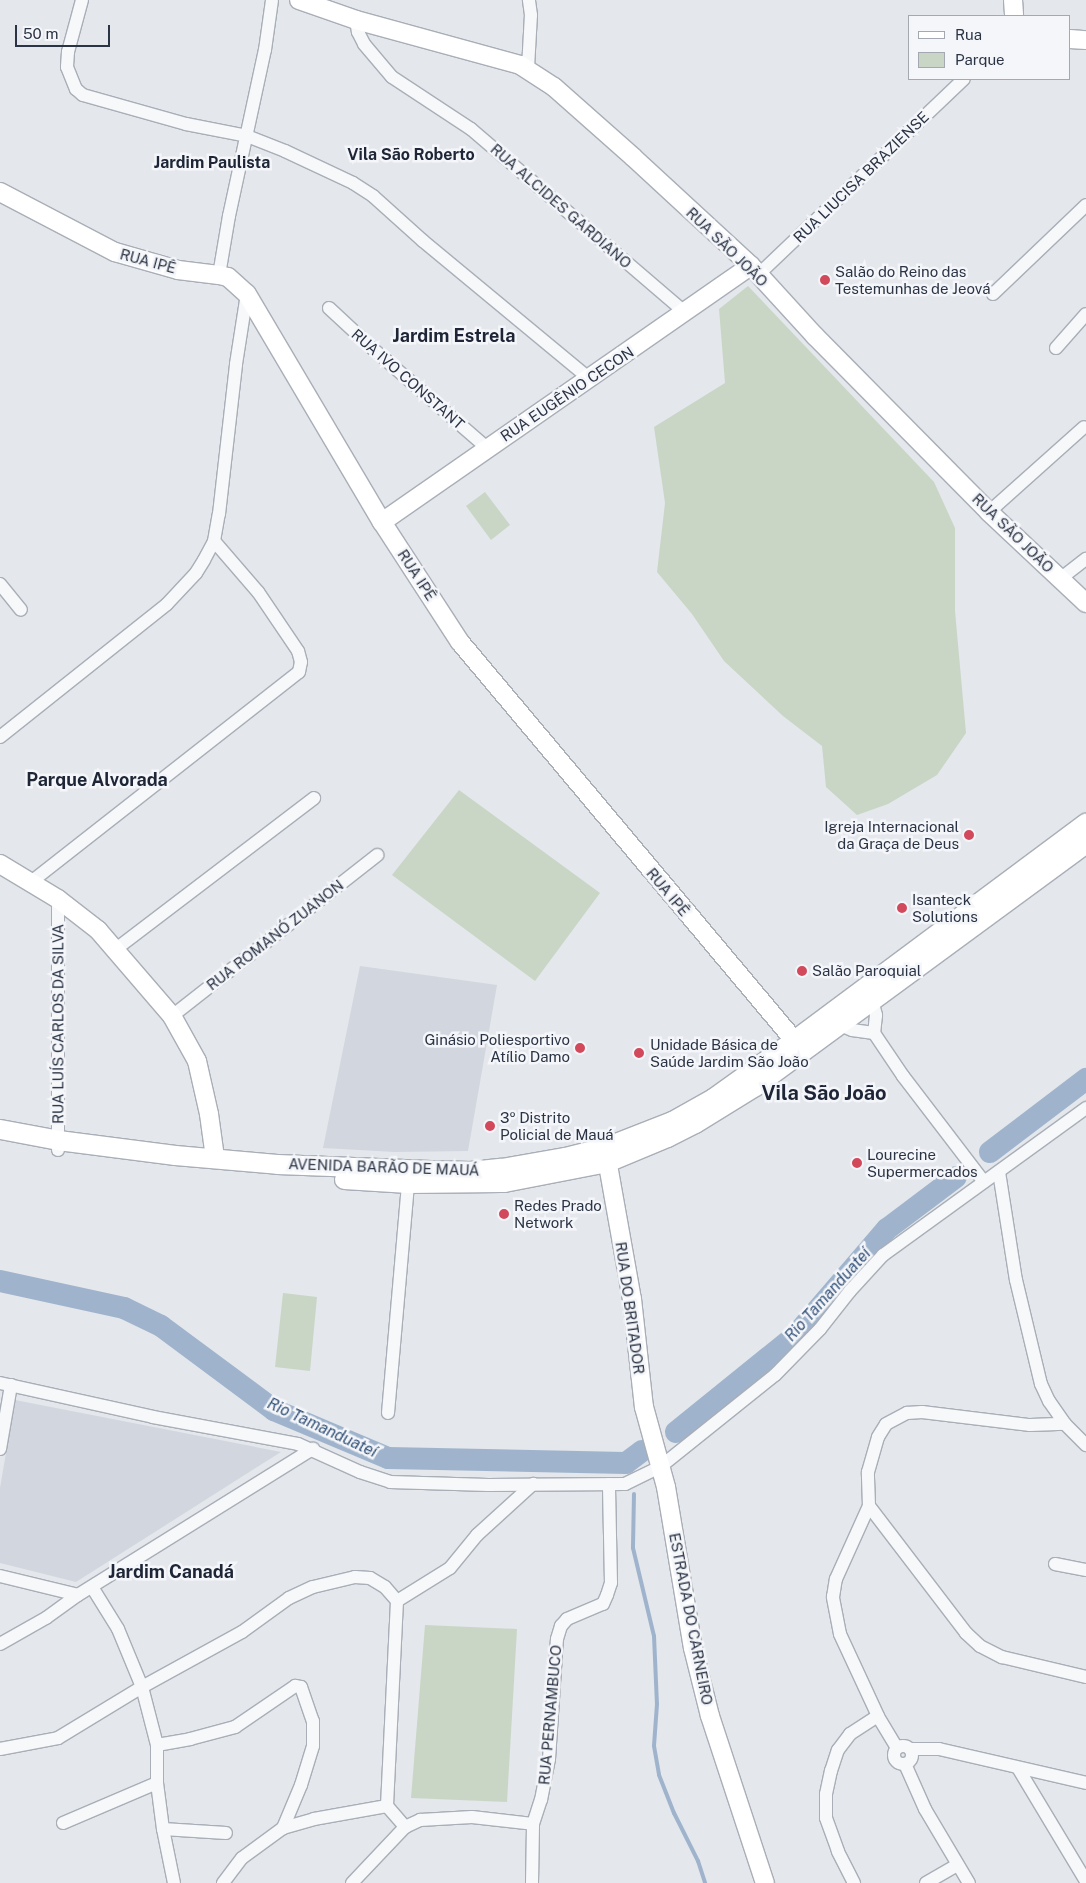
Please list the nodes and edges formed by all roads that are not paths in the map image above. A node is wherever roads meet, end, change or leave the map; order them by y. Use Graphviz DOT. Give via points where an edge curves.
graph roads {
  1 [pos="82,0"];
  2 [pos="272,0"];
  3 [pos="299,0"];
  4 [pos="529,0"];
  5 [pos="1013,0"];
  6 [pos="1014,15"];
  7 [pos="356,20"];
  8 [pos="1071,39"];
  9 [pos="1086,40"];
  10 [pos="528,68"];
  11 [pos="963,80"];
  12 [pos="247,136"];
  13 [pos="0,192"];
  14 [pos="1086,205"];
  15 [pos="754,270"];
  16 [pos="220,275"];
  17 [pos="247,294"];
  18 [pos="993,294"];
  19 [pos="329,308"];
  20 [pos="683,312"];
  21 [pos="1086,314"];
  22 [pos="1056,348"];
  23 [pos="590,379"];
  24 [pos="1084,426"];
  25 [pos="488,449"];
  26 [pos="989,512"];
  27 [pos="382,522"];
  28 [pos="214,541"];
  29 [pos="1086,560"];
  30 [pos="1060,579"];
  31 [pos="0,584"];
  32 [pos="1086,603"];
  33 [pos="21,610"];
  34 [pos="0,737"];
  35 [pos="314,798"];
  36 [pos="1086,822"];
  37 [pos="1086,843"];
  38 [pos="377,855"];
  39 [pos="0,864"];
  40 [pos="31,882"];
  41 [pos="58,899"];
  42 [pos="116,949"];
  43 [pos="883,974"];
  44 [pos="872,1000"];
  45 [pos="172,1016"];
  46 [pos="840,1025"];
  47 [pos="874,1033"];
  48 [pos="794,1040"];
  49 [pos="755,1086"];
  50 [pos="1086,1108"];
  51 [pos="0,1129"];
  52 [pos="0,1139"];
  53 [pos="58,1145"];
  54 [pos="606,1154"];
  55 [pos="215,1164"];
  56 [pos="999,1172"];
  57 [pos="984,1182"];
  58 [pos="408,1183"];
  59 [pos="6,1384"];
  60 [pos="388,1413"];
  61 [pos="1065,1424"];
  62 [pos="1086,1445"];
  63 [pos="0,1449"];
  64 [pos="313,1450"];
  65 [pos="660,1467"];
  66 [pos="533,1484"];
  67 [pos="609,1484"];
  68 [pos="869,1506"];
  69 [pos="1055,1564"];
  70 [pos="1086,1570"];
  71 [pos="0,1576"];
  72 [pos="92,1587"];
  73 [pos="78,1594"];
  74 [pos="397,1601"];
  75 [pos="0,1644"];
  76 [pos="1086,1677"];
  77 [pos="142,1687"];
  78 [pos="878,1716"];
  79 [pos="157,1745"];
  80 [pos="897,1748"];
  81 [pos="0,1749"];
  82 [pos="910,1749"];
  83 [pos="905,1764"];
  84 [pos="1018,1768"];
  85 [pos="157,1783"];
  86 [pos="1086,1783"];
  87 [pos="387,1806"];
  88 [pos="63,1823"];
  89 [pos="533,1824"];
  90 [pos="405,1827"];
  91 [pos="163,1828"];
  92 [pos="283,1828"];
  93 [pos="226,1833"];
  94 [pos="957,1865"];
  95 [pos="1086,1881"];
  96 [pos="174,1883"];
  97 [pos="222,1883"];
  98 [pos="352,1883"];
  99 [pos="532,1883"];
  100 [pos="765,1883"];
  101 [pos="854,1883"];
  102 [pos="926,1883"];
  103 [pos="969,1883"];
  1 -- 12 [label="street" via="66,67 76,89 96,100"];
  2 -- 12 [label="street"];
  3 -- 7 [label="street, RUA SÃO JOÃO"];
  4 -- 10 [label="street"];
  5 -- 6 [label="street"];
  7 -- 10 [label="street, RUA SÃO JOÃO"];
  7 -- 20 [label="street, RUA ALCIDES GARDIANO" via="364,44 392,77 471,129"];
  8 -- 9 [label="street"];
  10 -- 15 [label="street, RUA SÃO JOÃO" via="585,114"];
  11 -- 15 [label="street, RUA LIUCISA BRAZIENSE"];
  12 -- 16 [label="street"];
  12 -- 23 [label="street" via="326,170 373,196"];
  13 -- 16 [label="street, RUA IPÊ" via="115,252 178,270"];
  14 -- 18 [label="street"];
  15 -- 20 [label="street, RUA EUGÊNIO CECON"];
  15 -- 26 [label="street, RUA SÃO JOÃO"];
  16 -- 17 [label="street, RUA IPÊ"];
  17 -- 27 [label="street, RUA IPÊ"];
  17 -- 28 [label="street"];
  19 -- 25 [label="street, RUA IVO CONSTANT"];
  20 -- 23 [label="street, RUA EUGÊNIO CECON"];
  21 -- 22 [label="street"];
  23 -- 25 [label="street, RUA EUGÊNIO CECON"];
  24 -- 26 [label="street"];
  25 -- 27 [label="street, RUA EUGÊNIO CECON"];
  26 -- 30 [label="street, RUA SÃO JOÃO"];
  27 -- 48 [label="street, RUA IPÊ" via="460,642"];
  28 -- 34 [label="street" via="196,573 167,604"];
  28 -- 40 [label="street" via="258,592 298,651 299,672"];
  29 -- 30 [label="street"];
  30 -- 32 [label="street, RUA SÃO JOÃO"];
  31 -- 33 [label="street"];
  35 -- 42 [label="street"];
  36 -- 43 [label="main road, AVENIDA BARÃO DE MAUÁ"];
  37 -- 44 [label="main road, AVENIDA BARÃO DE MAUÁ"];
  38 -- 45 [label="street, RUA ROMANÓ ZUANON"];
  39 -- 40 [label="street"];
  40 -- 41 [label="street"];
  41 -- 42 [label="street" via="98,930"];
  41 -- 53 [label="street, RUA LUÍS CARLOS DA SILVA"];
  42 -- 45 [label="street"];
  43 -- 44 [label="street"];
  43 -- 48 [label="main road, AVENIDA BARÃO DE MAUÁ"];
  44 -- 46 [label="main road, AVENIDA BARÃO DE MAUÁ"];
  44 -- 47 [label="street" via="876,1015"];
  45 -- 55 [label="street" via="197,1061 209,1114"];
  46 -- 47 [label="street"];
  46 -- 49 [label="main road, AVENIDA BARÃO DE MAUÁ"];
  47 -- 57 [label="street"];
  48 -- 49 [label="main road" via="783,1056 756,1079"];
  48 -- 54 [label="main road, AVENIDA BARÃO DE MAUÁ" via="712,1098"];
  49 -- 54 [label="main road, AVENIDA BARÃO DE MAUÁ" via="695,1123 628,1154"];
  50 -- 56 [label="street"];
  51 -- 53 [label="main road, AVENIDA BARÃO DE MAUÁ"];
  52 -- 53 [label="main road, AVENIDA BARÃO DE MAUÁ"];
  53 -- 55 [label="main road, AVENIDA BARÃO DE MAUÁ" via="148,1164"];
  54 -- 55 [label="main road, AVENIDA BARÃO DE MAUÁ" via="470,1171"];
  54 -- 58 [label="main road, AVENIDA BARÃO DE MAUÁ" via="504,1182"];
  54 -- 65 [label="street, RUA DO BRITADOR" via="632,1299 644,1407"];
  55 -- 58 [label="main road, AVENIDA BARÃO DE MAUÁ"];
  56 -- 57 [label="street"];
  56 -- 61 [label="street" via="1016,1280 1034,1361 1048,1401"];
  57 -- 65 [label="street" via="883,1255 820,1329 775,1375"];
  58 -- 60 [label="street"];
  59 -- 63 [label="street"];
  59 -- 64 [label="street" via="268,1437"];
  61 -- 62 [label="street"];
  61 -- 68 [label="street" via="1030,1425 907,1412 886,1424 878,1437 868,1472"];
  64 -- 66 [label="street" via="390,1482"];
  64 -- 72 [label="street"];
  65 -- 67 [label="street" via="625,1484"];
  65 -- 100 [label="street, ESTRADA DO CARNEIRO" via="693,1648 710,1716"];
  66 -- 67 [label="street"];
  66 -- 74 [label="street" via="477,1536 450,1568"];
  67 -- 89 [label="street, RUA PERNAMBUCO" via="611,1583 603,1604 578,1613 561,1626 555,1658 549,1759"];
  68 -- 76 [label="street" via="966,1634 980,1646 1002,1657"];
  68 -- 78 [label="street" via="836,1579 833,1597 840,1634"];
  69 -- 70 [label="street"];
  71 -- 73 [label="street"];
  72 -- 73 [label="street"];
  72 -- 77 [label="street" via="118,1629"];
  73 -- 75 [label="street" via="46,1618"];
  74 -- 77 [label="street" via="385,1587 370,1578 355,1577 313,1587 289,1598 242,1632"];
  74 -- 87 [label="street"];
  77 -- 79 [label="street"];
  77 -- 81 [label="street" via="58,1738"];
  78 -- 80 [label="street"];
  78 -- 101 [label="street" via="850,1734 838,1750 826,1794 826,1818"];
  79 -- 85 [label="street"];
  79 -- 92 [label="street" via="235,1727 295,1686 301,1686 313,1720 314,1746"];
  80 -- 82 [label="street"];
  80 -- 83 [label="street" via="895,1759"];
  82 -- 83 [label="street" via="912,1758"];
  82 -- 84 [label="street" via="939,1749"];
  83 -- 94 [label="street" via="925,1809"];
  84 -- 86 [label="street"];
  84 -- 95 [label="street"];
  85 -- 88 [label="street"];
  85 -- 91 [label="street"];
  87 -- 90 [label="street"];
  87 -- 92 [label="street"];
  89 -- 90 [label="street" via="472,1817 420,1820"];
  89 -- 99 [label="street, RUA PERNAMBUCO"];
  90 -- 98 [label="street"];
  91 -- 93 [label="street"];
  91 -- 96 [label="street"];
  92 -- 97 [label="street" via="242,1858"];
  94 -- 102 [label="street"];
  94 -- 103 [label="street"];
}
